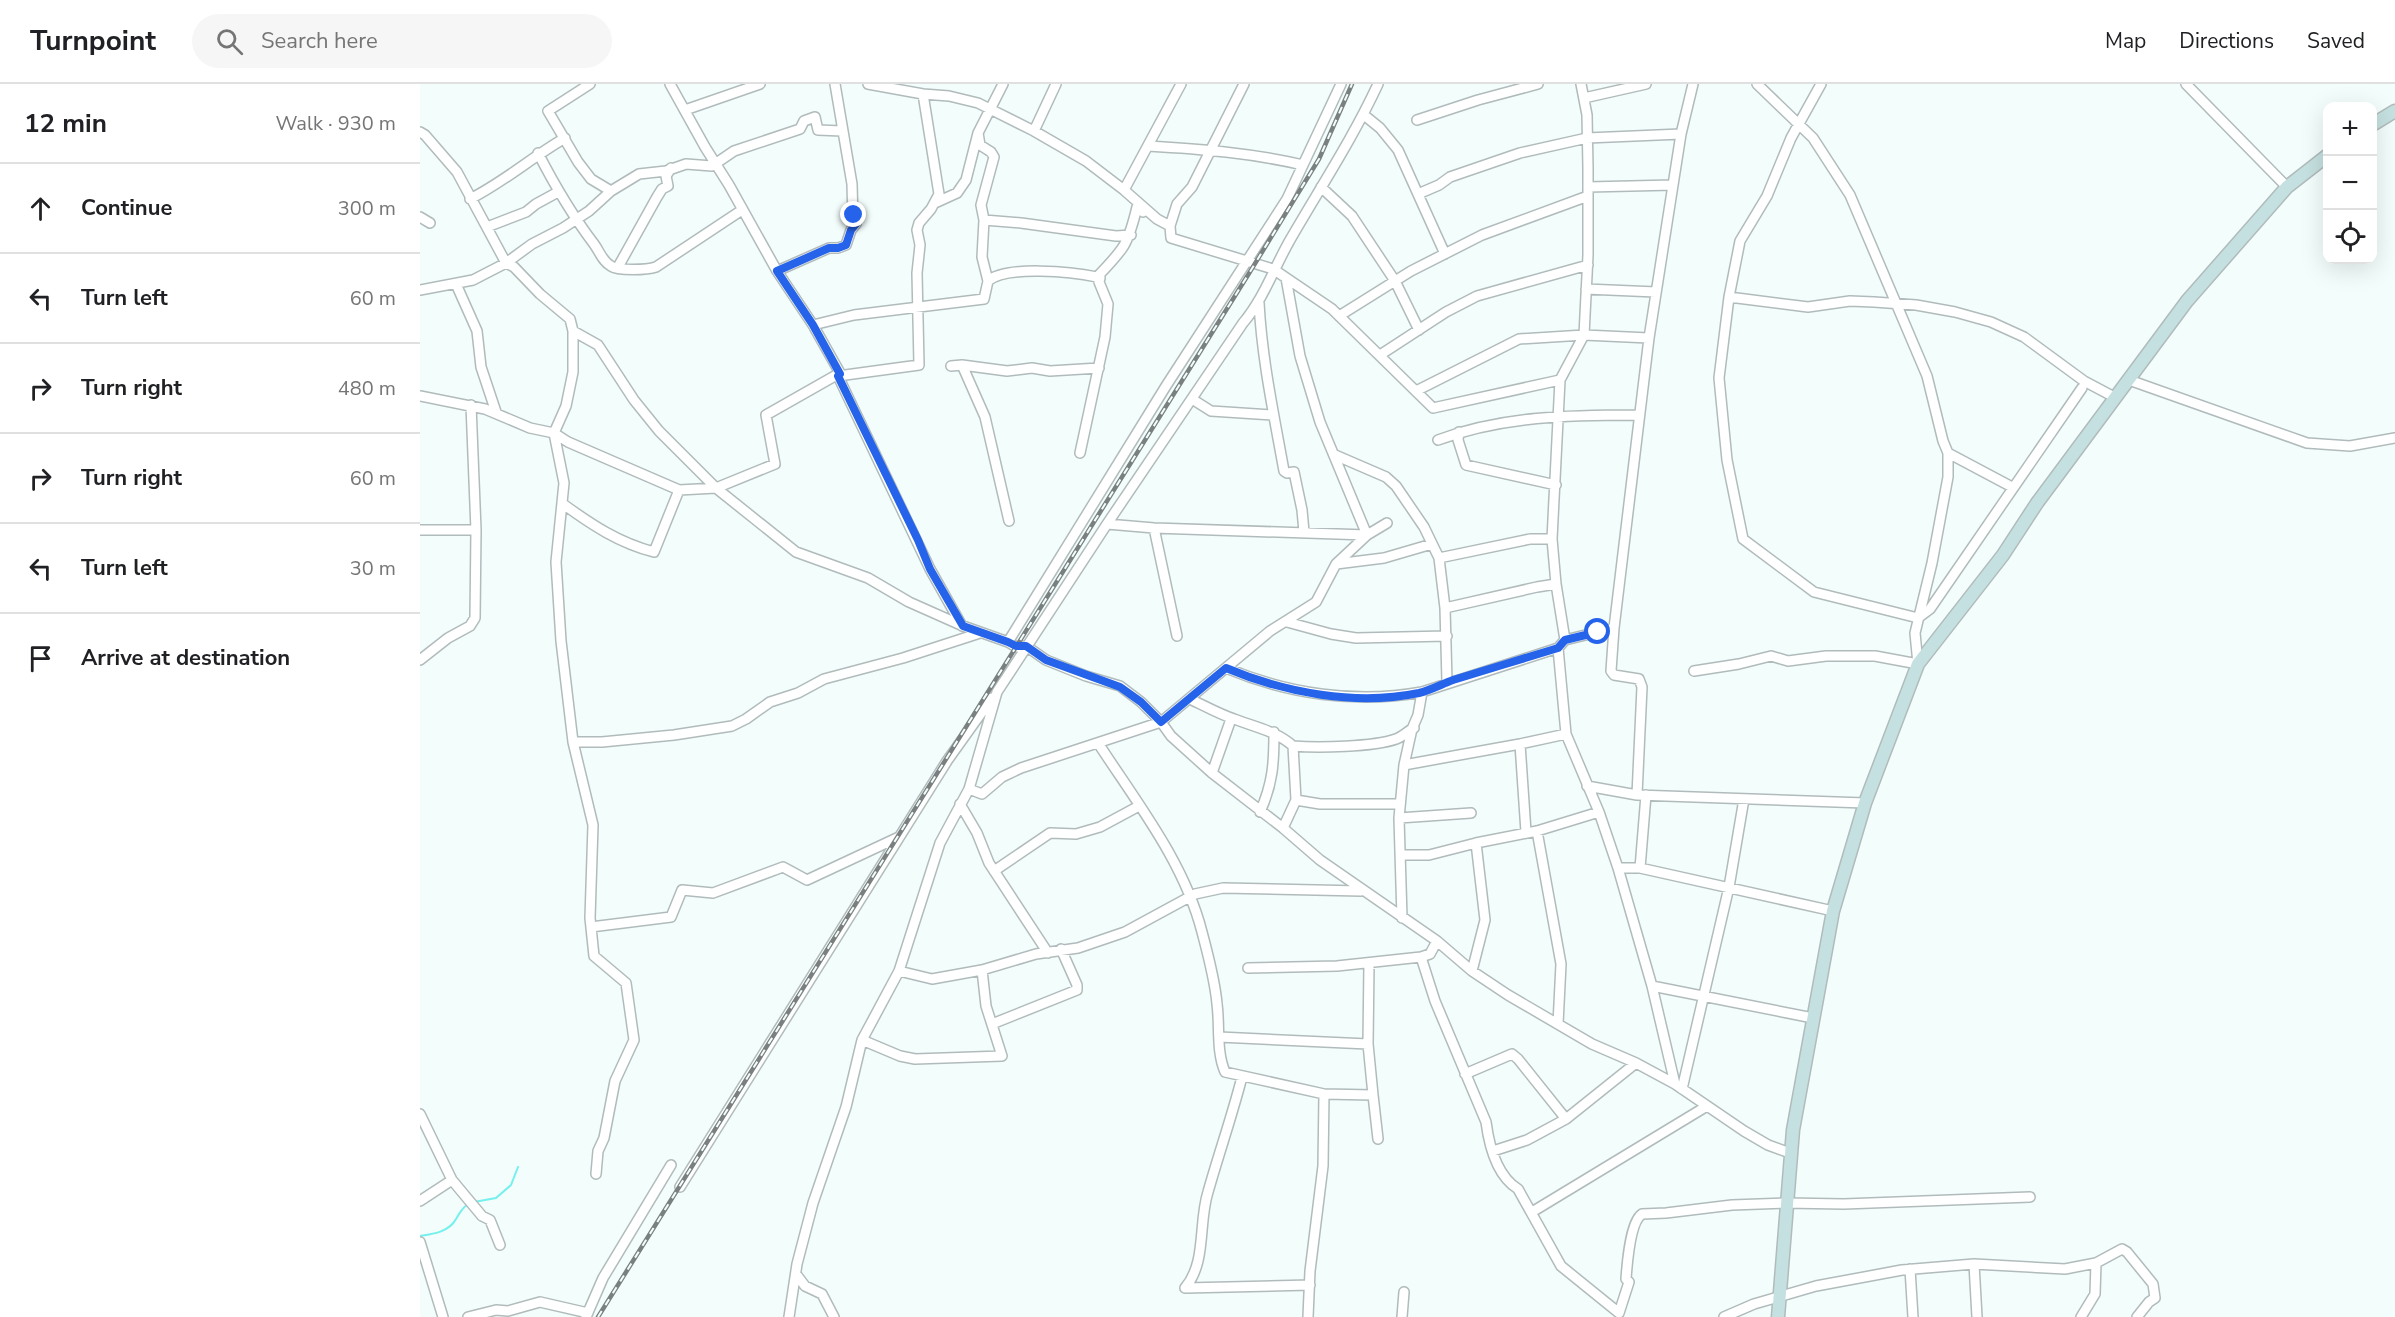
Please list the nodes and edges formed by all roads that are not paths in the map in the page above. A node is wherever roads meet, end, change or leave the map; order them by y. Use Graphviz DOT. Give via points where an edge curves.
graph roads {
  1 [pos="590,84"];
  2 [pos="670,84"];
  3 [pos="760,84"];
  4 [pos="835,84"];
  5 [pos="868,84"];
  6 [pos="1003,84"];
  7 [pos="1056,84"];
  8 [pos="1180,84"];
  9 [pos="1244,84"];
  10 [pos="1341,84"];
  11 [pos="1378,84"];
  12 [pos="1538,84"];
  13 [pos="1581,84"];
  14 [pos="1646,84"];
  15 [pos="1693,84"];
  16 [pos="1757,84"];
  17 [pos="1821,84"];
  18 [pos="2186,84"];
  19 [pos="923,94"];
  20 [pos="1584,98"];
  21 [pos="685,110"];
  22 [pos="991,111"];
  23 [pos="2395,111"];
  24 [pos="1364,115"];
  25 [pos="1417,120"];
  26 [pos="2377,122"];
  27 [pos="1798,125"];
  28 [pos="842,131"];
  29 [pos="1034,131"];
  30 [pos="420,132"];
  31 [pos="978,133"];
  32 [pos="1681,134"];
  33 [pos="565,138"];
  34 [pos="1587,138"];
  35 [pos="1148,146"];
  36 [pos="1212,149"];
  37 [pos="538,153"];
  38 [pos="2323,160"];
  39 [pos="716,164"];
  40 [pos="1303,165"];
  41 [pos="671,168"];
  42 [pos="1673,185"];
  43 [pos="1321,186"];
  44 [pos="2287,187"];
  45 [pos="1124,190"];
  46 [pos="611,191"];
  47 [pos="1588,191"];
  48 [pos="558,192"];
  49 [pos="1418,194"];
  50 [pos="470,200"];
  51 [pos="935,203"];
  52 [pos="742,210"];
  53 [pos="420,217"];
  54 [pos="576,220"];
  55 [pos="984,220"];
  56 [pos="430,223"];
  57 [pos="1170,226"];
  58 [pos="487,227"];
  59 [pos="1131,235"];
  60 [pos="1171,238"];
  61 [pos="1445,254"];
  62 [pos="1246,260"];
  63 [pos="506,262"];
  64 [pos="1587,265"];
  65 [pos="618,267"];
  66 [pos="1273,269"];
  67 [pos="777,271"];
  68 [pos="1097,277"];
  69 [pos="1286,278"];
  70 [pos="988,281"];
  71 [pos="1395,281"];
  72 [pos="456,284"];
  73 [pos="1586,289"];
  74 [pos="420,290"];
  75 [pos="1656,292"];
  76 [pos="1729,297"];
  77 [pos="1259,303"];
  78 [pos="1898,304"];
  79 [pos="918,307"];
  80 [pos="1340,316"];
  81 [pos="813,325"];
  82 [pos="1419,330"];
  83 [pos="573,332"];
  84 [pos="1584,335"];
  85 [pos="1649,338"];
  86 [pos="1380,355"];
  87 [pos="962,365"];
  88 [pos="951,366"];
  89 [pos="1100,368"];
  90 [pos="839,375"];
  91 [pos="1560,380"];
  92 [pos="2129,380"];
  93 [pos="2082,388"];
  94 [pos="1416,391"];
  95 [pos="420,396"];
  96 [pos="2116,398"];
  97 [pos="1192,399"];
  98 [pos="471,405"];
  99 [pos="496,412"];
  100 [pos="1273,415"];
  101 [pos="1558,415"];
  102 [pos="1638,415"];
  103 [pos="1459,432"];
  104 [pos="554,433"];
  105 [pos="2395,438"];
  106 [pos="1438,440"];
  107 [pos="1080,453"];
  108 [pos="1948,453"];
  109 [pos="1335,455"];
  110 [pos="1556,485"];
  111 [pos="2012,487"];
  112 [pos="716,488"];
  113 [pos="679,490"];
  114 [pos="563,504"];
  115 [pos="1009,521"];
  116 [pos="1387,523"];
  117 [pos="1107,524"];
  118 [pos="1154,528"];
  119 [pos="420,530"];
  120 [pos="476,530"];
  121 [pos="1304,532"];
  122 [pos="1366,535"];
  123 [pos="1552,539"];
  124 [pos="1432,543"];
  125 [pos="1440,558"];
  126 [pos="1336,564"];
  127 [pos="1556,585"];
  128 [pos="1445,608"];
  129 [pos="1918,618"];
  130 [pos="1287,622"];
  131 [pos="963,626"];
  132 [pos="1614,628"];
  133 [pos="980,633"];
  134 [pos="1177,636"];
  135 [pos="1447,636"];
  136 [pos="1008,642"];
  137 [pos="1562,644"];
  138 [pos="1026,646"];
  139 [pos="420,660"];
  140 [pos="1918,664"];
  141 [pos="1226,668"];
  142 [pos="1695,671"];
  143 [pos="1003,682"];
  144 [pos="1447,682"];
  145 [pos="1422,692"];
  146 [pos="1191,699"];
  147 [pos="1231,719"];
  148 [pos="1161,722"];
  149 [pos="1413,729"];
  150 [pos="1274,732"];
  151 [pos="1566,734"];
  152 [pos="573,742"];
  153 [pos="1098,743"];
  154 [pos="1520,744"];
  155 [pos="1293,746"];
  156 [pos="1404,765"];
  157 [pos="1212,773"];
  158 [pos="1587,786"];
  159 [pos="969,789"];
  160 [pos="1642,795"];
  161 [pos="1744,799"];
  162 [pos="1296,800"];
  163 [pos="1865,803"];
  164 [pos="960,804"];
  165 [pos="1400,804"];
  166 [pos="1139,806"];
  167 [pos="1260,812"];
  168 [pos="1599,812"];
  169 [pos="1471,813"];
  170 [pos="1399,818"];
  171 [pos="1283,828"];
  172 [pos="1537,831"];
  173 [pos="1526,832"];
  174 [pos="899,837"];
  175 [pos="1476,843"];
  176 [pos="1400,855"];
  177 [pos="1618,868"];
  178 [pos="1640,868"];
  179 [pos="994,871"];
  180 [pos="1729,887"];
  181 [pos="1362,891"];
  182 [pos="1191,896"];
  183 [pos="1833,911"];
  184 [pos="1402,918"];
  185 [pos="591,927"];
  186 [pos="1437,941"];
  187 [pos="1061,949"];
  188 [pos="1048,953"];
  189 [pos="1421,957"];
  190 [pos="1369,964"];
  191 [pos="1248,968"];
  192 [pos="982,970"];
  193 [pos="899,971"];
  194 [pos="1472,971"];
  195 [pos="1652,986"];
  196 [pos="1705,997"];
  197 [pos="1813,1018"];
  198 [pos="992,1024"];
  199 [pos="1558,1024"];
  200 [pos="1219,1037"];
  201 [pos="862,1040"];
  202 [pos="1368,1044"];
  203 [pos="1636,1063"];
  204 [pos="1466,1074"];
  205 [pos="1242,1077"];
  206 [pos="1679,1086"];
  207 [pos="1324,1094"];
  208 [pos="1373,1095"];
  209 [pos="1707,1106"];
  210 [pos="420,1114"];
  211 [pos="1566,1119"];
  212 [pos="1378,1139"];
  213 [pos="1493,1151"];
  214 [pos="1790,1153"];
  215 [pos="671,1165"];
  216 [pos="596,1174"];
  217 [pos="452,1180"];
  218 [pos="680,1187"];
  219 [pos="2030,1197"];
  220 [pos="420,1201"];
  221 [pos="1785,1203"];
  222 [pos="1532,1212"];
  223 [pos="420,1242"];
  224 [pos="500,1245"];
  225 [pos="2096,1263"];
  226 [pos="1974,1264"];
  227 [pos="1910,1269"];
  228 [pos="796,1274"];
  229 [pos="1310,1285"];
  230 [pos="1404,1293"];
  231 [pos="1779,1297"];
  232 [pos="587,1315"];
  233 [pos="1622,1315"];
  234 [pos="443,1317"];
  235 [pos="468,1317"];
  236 [pos="789,1317"];
  237 [pos="834,1317"];
  238 [pos="1308,1317"];
  239 [pos="1402,1317"];
  240 [pos="1724,1317"];
  241 [pos="1778,1317"];
  242 [pos="1912,1317"];
  243 [pos="1977,1317"];
  244 [pos="2081,1317"];
  245 [pos="2137,1317"];
  1 -- 33 [label="street" via="548,111"];
  2 -- 21 [label="street"];
  3 -- 21 [label="street"];
  4 -- 28 [label="street"];
  5 -- 19 [label="street"];
  6 -- 22 [label="street"];
  7 -- 29 [label="street"];
  8 -- 35 [label="street"];
  9 -- 36 [label="street"];
  10 -- 40 [label="street"];
  11 -- 24 [label="street"];
  12 -- 25 [label="street"];
  13 -- 20 [label="street"];
  14 -- 20 [label="street"];
  15 -- 32 [label="street"];
  16 -- 27 [label="street"];
  17 -- 27 [label="street"];
  18 -- 44 [label="street"];
  19 -- 22 [label="street" via="964,98"];
  19 -- 51 [label="street" via="939,194"];
  20 -- 34 [label="street"];
  21 -- 39 [label="street"];
  22 -- 29 [label="street"];
  22 -- 31 [label="street"];
  23 -- 26 [label="street"];
  24 -- 43 [label="street"];
  24 -- 49 [label="street" via="1398,150"];
  27 -- 76 [label="street" via="1767,196 1740,242"];
  27 -- 78 [label="street" via="1813,138 1850,195"];
  28 -- 39 [label="street" via="818,129 814,117 804,121 800,129 734,151"];
  28 -- 67 [label="street" via="856,224 846,245 829,248"];
  29 -- 45 [label="street" via="1086,161"];
  30 -- 50 [label="street" via="457,172"];
  31 -- 51 [label="street" via="966,180 957,193"];
  31 -- 55 [label="street" via="980,145 994,157 981,205"];
  32 -- 34 [label="street"];
  32 -- 42 [label="street"];
  33 -- 37 [label="street"];
  33 -- 46 [label="street" via="591,179"];
  34 -- 47 [label="street"];
  34 -- 49 [label="street" via="1496,160"];
  35 -- 36 [label="street"];
  35 -- 45 [label="street"];
  36 -- 40 [label="street"];
  36 -- 57 [label="street" via="1192,187 1177,204"];
  37 -- 48 [label="street"];
  37 -- 50 [label="street"];
  38 -- 44 [label="street"];
  39 -- 41 [label="street"];
  39 -- 52 [label="street"];
  40 -- 62 [label="street" via="1287,199"];
  41 -- 46 [label="street" via="639,174"];
  41 -- 65 [label="street" via="666,176 668,186 657,197"];
  42 -- 47 [label="street"];
  42 -- 75 [label="street"];
  43 -- 66 [label="street"];
  43 -- 71 [label="street" via="1352,216"];
  44 -- 92 [label="street" via="2187,301"];
  45 -- 57 [label="street"];
  46 -- 54 [label="street"];
  47 -- 61 [label="street"];
  47 -- 64 [label="street"];
  48 -- 54 [label="street"];
  48 -- 58 [label="street" via="526,212"];
  49 -- 61 [label="street"];
  50 -- 58 [label="street"];
  51 -- 79 [label="street" via="917,231"];
  52 -- 65 [label="street" via="656,267"];
  52 -- 67 [label="street"];
  53 -- 56 [label="street"];
  54 -- 63 [label="street"];
  54 -- 65 [label="street" via="603,260 613,268"];
  55 -- 59 [label="street"];
  55 -- 70 [label="street" via="982,257"];
  57 -- 60 [label="street"];
  58 -- 63 [label="street"];
  59 -- 60 [label="street" via="1137,207"];
  59 -- 68 [label="street" via="1122,252"];
  60 -- 62 [label="street"];
  61 -- 71 [label="street"];
  62 -- 66 [label="street"];
  62 -- 136 [label="street"];
  63 -- 72 [label="street" via="473,280"];
  63 -- 83 [label="street" via="570,319"];
  64 -- 73 [label="street"];
  64 -- 82 [label="street" via="1477,296"];
  66 -- 69 [label="street"];
  66 -- 77 [label="street"];
  67 -- 81 [label="street"];
  68 -- 70 [label="street" via="1031,271"];
  68 -- 89 [label="street" via="1108,304"];
  69 -- 80 [label="street"];
  69 -- 109 [label="street" via="1300,356 1320,422"];
  70 -- 79 [label="street" via="984,299"];
  71 -- 80 [label="street"];
  71 -- 82 [label="street"];
  72 -- 74 [label="street"];
  72 -- 99 [label="street" via="477,331 481,367"];
  73 -- 75 [label="street"];
  73 -- 84 [label="street"];
  75 -- 85 [label="street"];
  76 -- 78 [label="street" via="1808,306 1850,302"];
  76 -- 129 [label="street" via="1719,378 1727,460 1743,539 1814,592"];
  77 -- 97 [label="street"];
  77 -- 100 [label="street"];
  78 -- 96 [label="street" via="1934,307 1991,322 2024,337 2084,381"];
  78 -- 108 [label="street" via="1927,376"];
  79 -- 81 [label="street"];
  79 -- 90 [label="street" via="919,365"];
  80 -- 86 [label="street"];
  81 -- 90 [label="street"];
  82 -- 86 [label="street"];
  83 -- 104 [label="street" via="573,372 566,406"];
  83 -- 112 [label="street" via="598,345 658,431"];
  84 -- 85 [label="street"];
  84 -- 91 [label="street"];
  84 -- 94 [label="street" via="1519,339"];
  85 -- 102 [label="street"];
  86 -- 94 [label="street"];
  87 -- 88 [label="street"];
  87 -- 89 [label="street" via="1007,371"];
  87 -- 115 [label="street" via="985,417"];
  89 -- 107 [label="street"];
  90 -- 112 [label="street" via="766,415 775,464"];
  90 -- 131 [label="street" via="930,569"];
  91 -- 94 [label="street" via="1433,408"];
  91 -- 101 [label="street"];
  92 -- 96 [label="street"];
  92 -- 105 [label="street" via="2307,443 2350,446"];
  93 -- 111 [label="street"];
  95 -- 98 [label="street"];
  96 -- 140 [label="street" via="2003,555"];
  97 -- 100 [label="street" via="1211,411"];
  97 -- 117 [label="street"];
  98 -- 99 [label="street"];
  98 -- 120 [label="street"];
  99 -- 104 [label="street" via="530,428"];
  100 -- 121 [label="street" via="1284,471 1294,472"];
  101 -- 102 [label="street"];
  101 -- 103 [label="street"];
  101 -- 110 [label="street"];
  102 -- 132 [label="street"];
  103 -- 106 [label="street"];
  103 -- 110 [label="street" via="1466,465"];
  104 -- 113 [label="street"];
  104 -- 114 [label="street" via="564,483"];
  108 -- 111 [label="street"];
  108 -- 129 [label="street" via="1948,477"];
  109 -- 122 [label="street"];
  109 -- 124 [label="street" via="1386,477 1396,486"];
  110 -- 123 [label="street"];
  111 -- 129 [label="street" via="1930,609"];
  112 -- 113 [label="street"];
  112 -- 131 [label="street" via="796,552 868,578"];
  113 -- 114 [label="street" via="654,552 596,528"];
  114 -- 152 [label="street" via="556,562"];
  116 -- 122 [label="street"];
  117 -- 118 [label="street"];
  117 -- 138 [label="street"];
  118 -- 121 [label="street"];
  118 -- 134 [label="street"];
  119 -- 120 [label="street"];
  120 -- 139 [label="street" via="475,618 470,626"];
  121 -- 122 [label="street"];
  122 -- 126 [label="street"];
  123 -- 125 [label="street" via="1530,539"];
  123 -- 127 [label="street"];
  124 -- 125 [label="street"];
  124 -- 126 [label="street" via="1384,558"];
  125 -- 128 [label="street"];
  126 -- 130 [label="street" via="1316,602"];
  127 -- 128 [label="street"];
  127 -- 137 [label="street"];
  128 -- 135 [label="street"];
  129 -- 140 [label="street"];
  130 -- 135 [label="street" via="1356,638"];
  130 -- 141 [label="street" via="1270,631"];
  131 -- 133 [label="street"];
  132 -- 137 [label="street"];
  132 -- 160 [label="street" via="1611,671 1614,675 1639,679 1642,687"];
  133 -- 136 [label="street"];
  133 -- 152 [label="street" via="824,679 770,702 732,726 674,735"];
  135 -- 144 [label="street"];
  136 -- 138 [label="street"];
  137 -- 144 [label="street"];
  137 -- 151 [label="street"];
  138 -- 143 [label="street"];
  138 -- 148 [label="street" via="1046,660 1120,687"];
  140 -- 142 [label="street" via="1875,656 1788,661 1771,656"];
  140 -- 163 [label="street"];
  141 -- 145 [label="street" via="1299,692 1394,697"];
  141 -- 146 [label="street"];
  143 -- 159 [label="street"];
  143 -- 174 [label="street"];
  144 -- 145 [label="street"];
  145 -- 149 [label="street"];
  146 -- 147 [label="street"];
  146 -- 148 [label="street"];
  147 -- 150 [label="street"];
  147 -- 157 [label="street"];
  148 -- 153 [label="street"];
  148 -- 157 [label="street"];
  149 -- 155 [label="street" via="1397,739 1378,742"];
  149 -- 156 [label="street"];
  150 -- 155 [label="street"];
  150 -- 167 [label="street" via="1274,766"];
  151 -- 154 [label="street"];
  151 -- 158 [label="street"];
  152 -- 185 [label="street" via="593,825"];
  153 -- 159 [label="street" via="1021,768 1002,777 982,794"];
  153 -- 166 [label="street"];
  154 -- 156 [label="street"];
  154 -- 173 [label="street"];
  155 -- 162 [label="street"];
  156 -- 165 [label="street"];
  157 -- 167 [label="street"];
  158 -- 160 [label="street"];
  158 -- 168 [label="street"];
  159 -- 164 [label="street"];
  160 -- 161 [label="street"];
  160 -- 178 [label="street"];
  161 -- 163 [label="street"];
  161 -- 180 [label="street"];
  162 -- 165 [label="street" via="1320,804"];
  162 -- 171 [label="street"];
  163 -- 183 [label="street"];
  164 -- 179 [label="street"];
  164 -- 193 [label="street" via="940,843"];
  165 -- 170 [label="street"];
  166 -- 179 [label="street" via="1100,827 1076,834 1050,833"];
  166 -- 182 [label="street"];
  167 -- 171 [label="street"];
  168 -- 172 [label="street"];
  168 -- 177 [label="street"];
  169 -- 170 [label="street"];
  170 -- 176 [label="street"];
  171 -- 181 [label="street"];
  172 -- 173 [label="street"];
  172 -- 199 [label="street" via="1561,964"];
  173 -- 175 [label="street"];
  174 -- 185 [label="street" via="807,880 783,867 713,893 682,890 671,917"];
  174 -- 218 [label="street"];
  175 -- 176 [label="street" via="1429,855"];
  175 -- 194 [label="street" via="1485,920"];
  176 -- 184 [label="street"];
  177 -- 178 [label="street"];
  177 -- 195 [label="street"];
  178 -- 180 [label="street"];
  179 -- 188 [label="street"];
  180 -- 183 [label="street"];
  180 -- 196 [label="street"];
  181 -- 182 [label="street" via="1223,888"];
  181 -- 184 [label="street"];
  182 -- 187 [label="street" via="1125,932 1088,946"];
  182 -- 200 [label="street" via="1217,1001"];
  183 -- 197 [label="street"];
  184 -- 186 [label="street"];
  185 -- 216 [label="street" via="594,956 626,983 634,1040 615,1081"];
  186 -- 189 [label="street" via="1430,954"];
  186 -- 194 [label="street"];
  187 -- 188 [label="street"];
  187 -- 198 [label="street" via="1077,990"];
  188 -- 192 [label="street"];
  189 -- 190 [label="street"];
  189 -- 204 [label="street"];
  190 -- 191 [label="street"];
  190 -- 202 [label="street"];
  192 -- 193 [label="street" via="932,979"];
  192 -- 198 [label="street"];
  193 -- 201 [label="street"];
  194 -- 199 [label="street"];
  195 -- 196 [label="street"];
  195 -- 206 [label="street"];
  196 -- 197 [label="street"];
  196 -- 206 [label="street"];
  197 -- 214 [label="street"];
  198 -- 201 [label="street" via="1002,1056 915,1059"];
  199 -- 203 [label="street"];
  200 -- 202 [label="street"];
  200 -- 205 [label="street" via="1225,1072"];
  201 -- 228 [label="street"];
  202 -- 208 [label="street"];
  203 -- 206 [label="street"];
  203 -- 211 [label="street"];
  204 -- 211 [label="street" via="1512,1054"];
  204 -- 213 [label="street"];
  205 -- 207 [label="street"];
  205 -- 229 [label="street" via="1207,1193 1195,1271 1185,1288"];
  206 -- 209 [label="street"];
  207 -- 208 [label="street"];
  207 -- 229 [label="street" via="1323,1166"];
  208 -- 212 [label="street"];
  209 -- 214 [label="street" via="1768,1145"];
  209 -- 222 [label="street"];
  210 -- 217 [label="street"];
  211 -- 213 [label="street" via="1527,1140"];
  213 -- 222 [label="street" via="1508,1183 1518,1189"];
  214 -- 221 [label="street"];
  215 -- 232 [label="street" via="603,1278"];
  217 -- 220 [label="street"];
  217 -- 224 [label="street" via="490,1221"];
  219 -- 221 [label="street"];
  221 -- 231 [label="street"];
  221 -- 233 [label="street" via="1641,1214 1636,1219 1628,1252 1629,1282"];
  222 -- 233 [label="street" via="1561,1266"];
  223 -- 234 [label="street"];
  225 -- 226 [label="street" via="2066,1269"];
  225 -- 244 [label="street" via="2094,1294"];
  225 -- 245 [label="street" via="2122,1249 2153,1284 2155,1298"];
  226 -- 227 [label="street"];
  226 -- 243 [label="street"];
  227 -- 231 [label="street" via="1816,1286"];
  227 -- 242 [label="street"];
  228 -- 236 [label="street"];
  228 -- 237 [label="street" via="805,1286 822,1294"];
  229 -- 238 [label="street"];
  230 -- 239 [label="street"];
  231 -- 240 [label="street"];
  231 -- 241 [label="street"];
  232 -- 235 [label="street" via="540,1302"];
}
